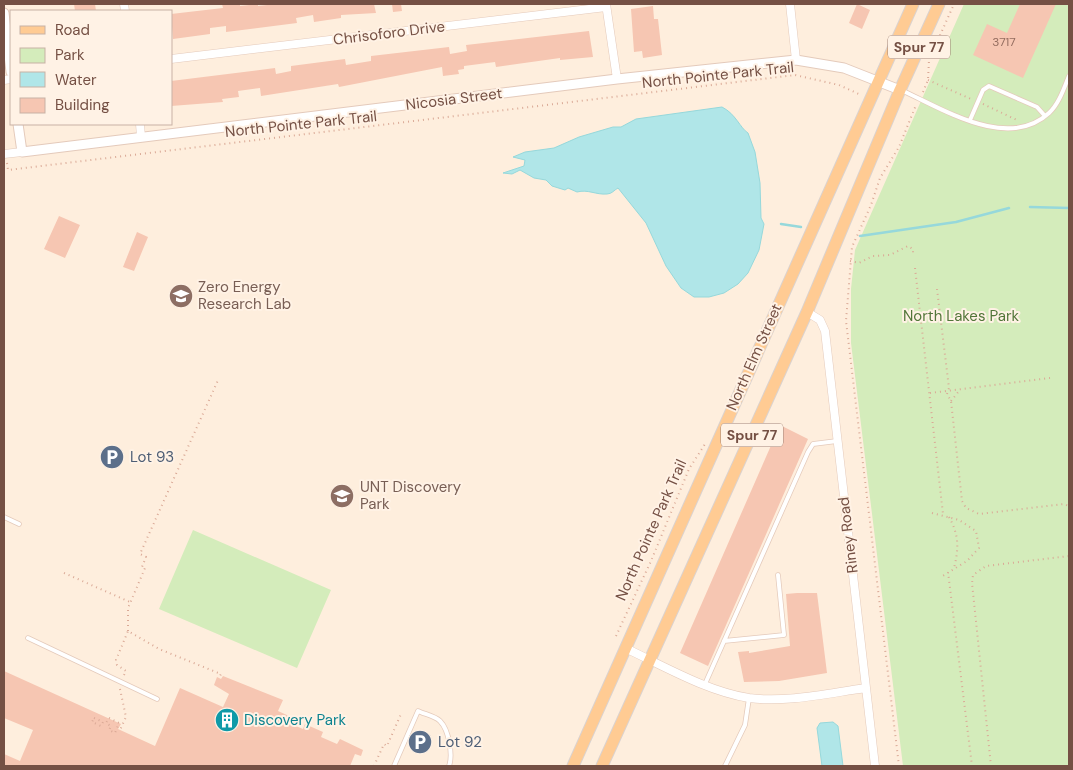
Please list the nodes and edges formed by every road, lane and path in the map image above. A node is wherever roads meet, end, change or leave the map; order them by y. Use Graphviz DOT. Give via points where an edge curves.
graph roads {
  1 [pos="790,4"];
  2 [pos="913,4"];
  3 [pos="939,4"];
  4 [pos="954,4"];
  5 [pos="606,5"];
  6 [pos="4,13"];
  7 [pos="172,59"];
  8 [pos="796,60"];
  9 [pos="10,64"];
  10 [pos="1069,76"];
  11 [pos="617,79"];
  12 [pos="878,80"];
  13 [pos="900,90"];
  14 [pos="923,92"];
  15 [pos="858,103"];
  16 [pos="4,106"];
  17 [pos="916,106"];
  18 [pos="1045,116"];
  19 [pos="970,120"];
  20 [pos="18,125"];
  21 [pos="140,125"];
  22 [pos="4,128"];
  23 [pos="141,137"];
  24 [pos="22,152"];
  25 [pos="5,154"];
  26 [pos="913,255"];
  27 [pos="850,262"];
  28 [pos="914,268"];
  29 [pos="937,289"];
  30 [pos="808,312"];
  31 [pos="219,378"];
  32 [pos="1050,378"];
  33 [pos="960,390"];
  34 [pos="948,391"];
  35 [pos="930,393"];
  36 [pos="951,401"];
  37 [pos="837,440"];
  38 [pos="705,444"];
  39 [pos="1069,506"];
  40 [pos="932,513"];
  41 [pos="943,514"];
  42 [pos="949,516"];
  43 [pos="4,517"];
  44 [pos="19,524"];
  45 [pos="1069,556"];
  46 [pos="954,568"];
  47 [pos="948,572"];
  48 [pos="64,574"];
  49 [pos="778,575"];
  50 [pos="942,577"];
  51 [pos="130,602"];
  52 [pos="128,631"];
  53 [pos="616,636"];
  54 [pos="28,638"];
  55 [pos="724,641"];
  56 [pos="625,648"];
  57 [pos="650,660"];
  58 [pos="219,678"];
  59 [pos="120,683"];
  60 [pos="705,684"];
  61 [pos="866,688"];
  62 [pos="749,698"];
  63 [pos="157,699"];
  64 [pos="401,714"];
  65 [pos="120,730"];
  66 [pos="115,733"];
  67 [pos="60,766"];
  68 [pos="64,766"];
  69 [pos="374,766"];
  70 [pos="394,766"];
  71 [pos="449,766"];
  72 [pos="573,766"];
  73 [pos="602,766"];
  74 [pos="725,766"];
  75 [pos="875,766"];
  76 [pos="899,766"];
  77 [pos="972,766"];
  78 [pos="991,766"];
  1 -- 8 [label="street"];
  2 -- 12 [label="main road, North Elm Street / Spur 77"];
  3 -- 13 [label="main road, North Elm Street / Spur 77"];
  4 -- 14 [label="path" via="929,60 928,80"];
  5 -- 7 [label="street, Chrisoforo Drive"];
  5 -- 11 [label="street"];
  6 -- 9 [label="street"];
  8 -- 11 [label="street, Nicosia Street"];
  8 -- 12 [label="street, Nicosia Street" via="844,68"];
  10 -- 18 [label="lane" via="1056,105"];
  11 -- 23 [label="street, Nicosia Street"];
  12 -- 13 [label="street, Nicosia Street"];
  12 -- 56 [label="main road, North Elm Street / Spur 77"];
  13 -- 19 [label="lane"];
  13 -- 30 [label="main road, North Elm Street / Spur 77"];
  15 -- 25 [label="path, North Pointe Park Trail" via="862,94 796,75 8,170"];
  16 -- 22 [label="path"];
  17 -- 27 [label="path" via="899,146 880,178 852,247"];
  18 -- 19 [label="lane" via="1008,129 990,128"];
  18 -- 19 [label="lane" via="1038,107 989,86 983,90"];
  20 -- 24 [label="street"];
  21 -- 23 [label="street"];
  23 -- 24 [label="street, Nicosia Street"];
  24 -- 25 [label="street, Nicosia Street"];
  26 -- 27 [label="path" via="908,246 890,256 873,256 859,263"];
  27 -- 76 [label="path" via="847,338"];
  28 -- 35 [label="path"];
  29 -- 34 [label="path"];
  30 -- 37 [label="street, Riney Road" via="820,320 825,331"];
  30 -- 57 [label="main road, North Elm Street / Spur 77"];
  31 -- 51 [label="path" via="140,554 146,557 142,567 145,568"];
  32 -- 33 [label="path"];
  33 -- 34 [label="path"];
  33 -- 36 [label="path"];
  34 -- 35 [label="path"];
  34 -- 36 [label="path"];
  35 -- 41 [label="path"];
  36 -- 39 [label="path" via="962,501 966,508 979,514"];
  37 -- 55 [label="lane" via="813,444 808,452"];
  37 -- 61 [label="street, Riney Road"];
  38 -- 53 [label="path, North Pointe Park Trail" via="689,469"];
  40 -- 41 [label="path"];
  41 -- 42 [label="path"];
  42 -- 46 [label="path" via="959,550"];
  42 -- 46 [label="path" via="976,531 979,548 967,561"];
  43 -- 44 [label="lane"];
  45 -- 78 [label="path" via="986,566 973,575"];
  46 -- 47 [label="path"];
  47 -- 50 [label="path"];
  47 -- 77 [label="path"];
  48 -- 51 [label="path"];
  49 -- 55 [label="lane" via="784,635"];
  51 -- 52 [label="path"];
  52 -- 58 [label="path" via="159,649 221,674"];
  52 -- 59 [label="path" via="116,656 116,664 126,671"];
  54 -- 59 [label="lane"];
  55 -- 60 [label="lane"];
  56 -- 57 [label="street"];
  56 -- 72 [label="main road, North Elm Street / Spur 77"];
  57 -- 60 [label="street"];
  57 -- 73 [label="main road, North Elm Street / Spur 77"];
  59 -- 63 [label="lane"];
  59 -- 65 [label="path" via="126,717"];
  60 -- 62 [label="street"];
  61 -- 62 [label="street" via="780,699"];
  61 -- 75 [label="street, Riney Road"];
  62 -- 74 [label="lane" via="745,725"];
  64 -- 69 [label="path"];
  66 -- 66 [label="path" via="120,723 109,718 106,723"];
  67 -- 68 [label="path"];
  70 -- 71 [label="lane" via="418,711 439,721 446,732 452,760"];
}
